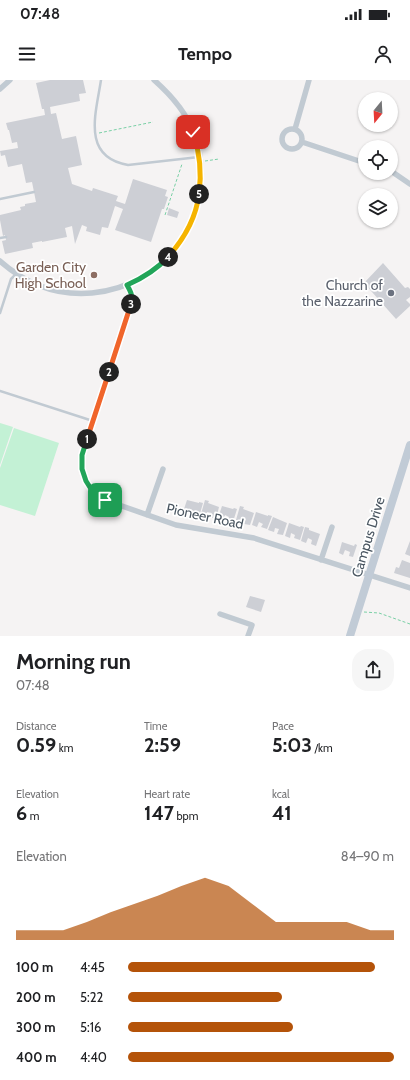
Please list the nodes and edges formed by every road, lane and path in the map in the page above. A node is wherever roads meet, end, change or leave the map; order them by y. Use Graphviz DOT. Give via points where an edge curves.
graph roads {
  1 [pos="10,80"];
  2 [pos="101,80"];
  3 [pos="309,80"];
  4 [pos="155,81"];
  5 [pos="0,89"];
  6 [pos="153,122"];
  7 [pos="295,129"];
  8 [pos="98,133"];
  9 [pos="302,142"];
  10 [pos="202,159"];
  11 [pos="219,159"];
  12 [pos="358,161"];
  13 [pos="182,164"];
  14 [pos="398,176"];
  15 [pos="410,184"];
  16 [pos="34,192"];
  17 [pos="0,199"];
  18 [pos="165,216"];
  19 [pos="6,237"];
  20 [pos="0,238"];
  21 [pos="0,261"];
  22 [pos="16,274"];
  23 [pos="127,285"];
  24 [pos="0,313"];
  25 [pos="0,391"];
  26 [pos="93,421"];
  27 [pos="410,445"];
  28 [pos="163,469"];
  29 [pos="147,515"];
  30 [pos="332,527"];
  31 [pos="321,560"];
  32 [pos="369,576"];
  33 [pos="410,588"];
  34 [pos="364,611"];
  35 [pos="220,614"];
  36 [pos="410,624"];
  37 [pos="248,636"];
  38 [pos="350,636"];
  1 -- 5 [label="street"];
  2 -- 10 [label="lane" via="94,130 95,138 104,155 128,165"];
  3 -- 7 [label="street"];
  4 -- 10 [label="street" via="172,96 183,112"];
  6 -- 8 [label="path"];
  7 -- 9 [label="street" via="302,136"];
  7 -- 9 [label="street" via="288,129 283,133 282,143 287,148 294,149"];
  9 -- 12 [label="street"];
  10 -- 11 [label="path"];
  10 -- 23 [label="street" via="199,196 186,233 159,265"];
  13 -- 18 [label="path"];
  14 -- 15 [label="street"];
  16 -- 17 [label="lane"];
  19 -- 20 [label="lane"];
  21 -- 22 [label="street"];
  22 -- 23 [label="street" via="35,285 58,292 100,293"];
  22 -- 24 [label="lane" via="11,279"];
  23 -- 26 [label="street, Pioneer Road" via="132,294 130,309"];
  25 -- 26 [label="lane"];
  26 -- 29 [label="street, Pioneer Road" via="82,455 82,469 86,481 93,492 105,500"];
  27 -- 32 [label="main road, Campus Drive"];
  28 -- 29 [label="street"];
  29 -- 31 [label="street, Pioneer Road" via="176,525 254,538"];
  30 -- 31 [label="street"];
  31 -- 32 [label="street, Pioneer Road"];
  32 -- 33 [label="street, Pioneer Road"];
  32 -- 38 [label="main road, Campus Drive"];
  34 -- 36 [label="path" via="379,613"];
  35 -- 37 [label="street" via="252,624"];
}
